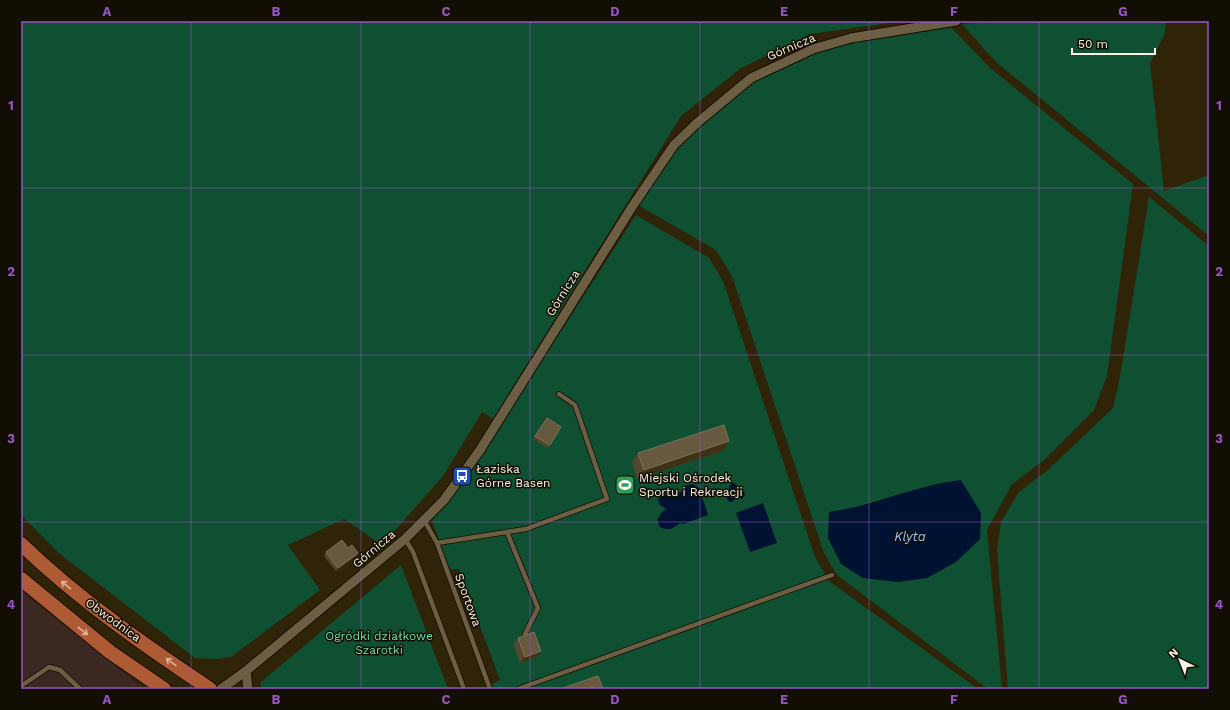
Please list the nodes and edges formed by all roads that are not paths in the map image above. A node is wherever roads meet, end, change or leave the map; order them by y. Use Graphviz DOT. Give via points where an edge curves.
graph roads {
  1 [pos="956,21"];
  2 [pos="559,394"];
  3 [pos="424,520"];
  4 [pos="508,532"];
  5 [pos="405,539"];
  6 [pos="437,543"];
  7 [pos="21,544"];
  8 [pos="832,575"];
  9 [pos="21,579"];
  10 [pos="525,634"];
  11 [pos="246,671"];
  12 [pos="21,686"];
  13 [pos="80,689"];
  14 [pos="164,689"];
  15 [pos="210,689"];
  16 [pos="221,689"];
  17 [pos="248,689"];
  18 [pos="464,689"];
  19 [pos="490,689"];
  20 [pos="518,689"];
  1 -- 3 [label="street, Górnicza" via="852,38 813,49 751,78 697,123 674,145 632,206 480,450 444,500"];
  2 -- 4 [label="lane" via="575,405 607,499 526,529"];
  3 -- 5 [label="street, Górnicza"];
  3 -- 6 [label="lane, Sportowa"];
  4 -- 6 [label="lane"];
  4 -- 10 [label="lane" via="538,608"];
  5 -- 11 [label="street, Górnicza"];
  5 -- 18 [label="lane" via="413,552"];
  6 -- 19 [label="lane, Sportowa"];
  15 -- 7 [label="main road, Obwodnica, one-way" via="99,612"];
  8 -- 20 [label="lane"];
  9 -- 14 [label="main road, one-way" via="110,652"];
  11 -- 16 [label="street, Górnicza"];
  11 -- 17 [label="street"];
  12 -- 13 [label="lane" via="49,667 60,670"];
}
